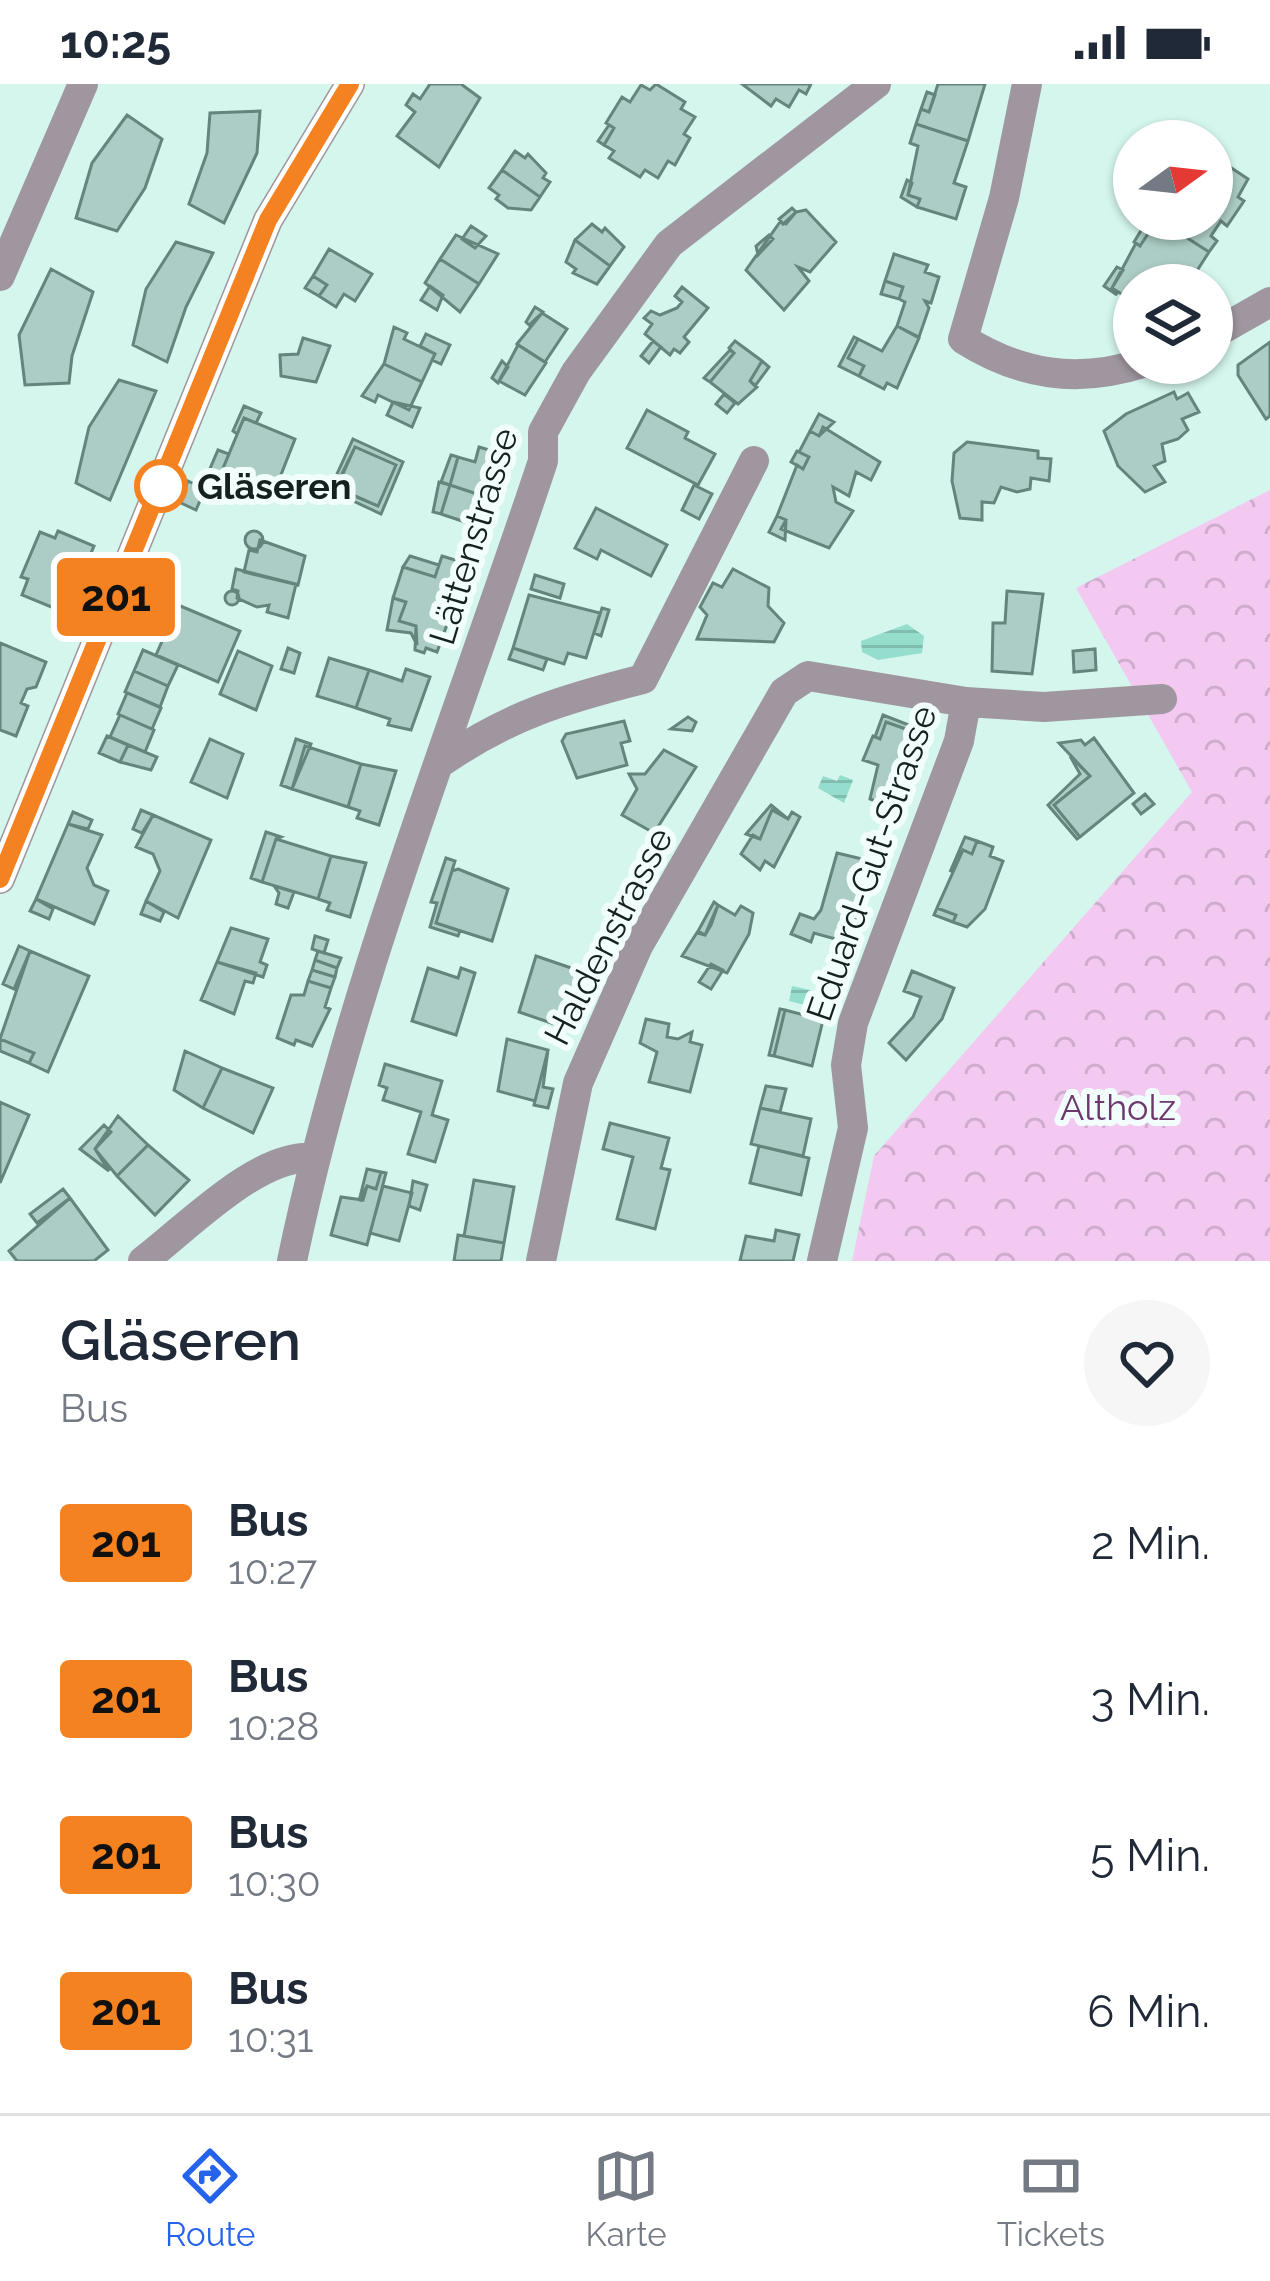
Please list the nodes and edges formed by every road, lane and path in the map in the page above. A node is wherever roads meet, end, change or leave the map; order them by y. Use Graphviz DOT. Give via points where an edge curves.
graph roads {
  1 [pos="83,84"];
  2 [pos="350,84"];
  3 [pos="875,84"];
  4 [pos="1027,84"];
  5 [pos="0,276"];
  6 [pos="1270,302"];
  7 [pos="1233,323"];
  8 [pos="1113,368"];
  9 [pos="754,461"];
  10 [pos="1162,699"];
  11 [pos="966,702"];
  12 [pos="442,761"];
  13 [pos="0,879"];
  14 [pos="314,1158"];
  15 [pos="143,1261"];
  16 [pos="292,1261"];
  17 [pos="541,1261"];
  18 [pos="822,1261"];
  1 -- 5 [label="street"];
  2 -- 13 [label="street" via="268,220"];
  3 -- 12 [label="street, Lättenstrasse" via="687,231 635,285 585,357 543,432 544,461"];
  4 -- 8 [label="street" via="963,339 1001,364 1075,375"];
  6 -- 7 [label="street"];
  9 -- 12 [label="street" via="643,679 542,704"];
  10 -- 11 [label="street" via="1044,707"];
  11 -- 17 [label="street, Haldenstrasse" via="808,676 784,692 638,946 578,1083"];
  11 -- 18 [label="street, Eduard-Gut-Strasse" via="959,740 853,1023 846,1065 853,1128"];
  12 -- 14 [label="street, Lättenstrasse" via="370,964"];
  14 -- 15 [label="street" via="267,1165"];
  14 -- 16 [label="street, Lättenstrasse"];
}
